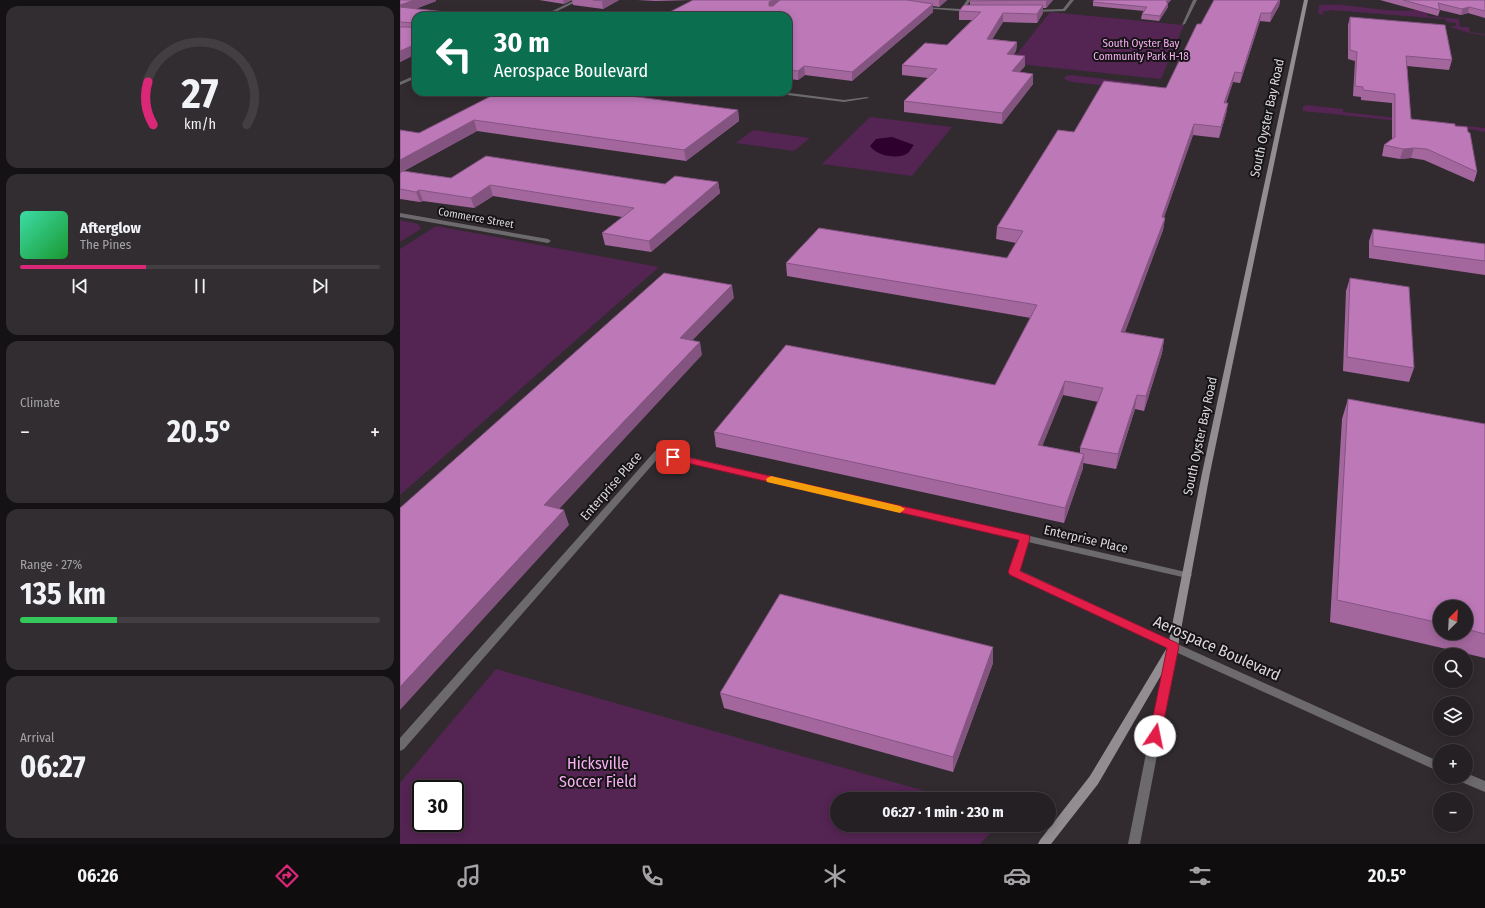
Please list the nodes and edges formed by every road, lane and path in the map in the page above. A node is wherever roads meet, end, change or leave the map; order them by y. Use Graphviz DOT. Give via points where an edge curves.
graph roads {
  1 [pos="578,0"];
  2 [pos="969,0"];
  3 [pos="1072,0"];
  4 [pos="1195,0"];
  5 [pos="1306,0"];
  6 [pos="917,8"];
  7 [pos="962,10"];
  8 [pos="977,11"];
  9 [pos="1028,11"];
  10 [pos="552,12"];
  11 [pos="1183,24"];
  12 [pos="412,78"];
  13 [pos="400,84"];
  14 [pos="792,95"];
  15 [pos="867,98"];
  16 [pos="400,215"];
  17 [pos="548,241"];
  18 [pos="1025,538"];
  19 [pos="1187,575"];
  20 [pos="1173,646"];
  21 [pos="400,746"];
  22 [pos="1433,763"];
  23 [pos="1473,782"];
  24 [pos="1485,787"];
  25 [pos="1044,844"];
  26 [pos="1134,844"];
  1 -- 10 [label="street"];
  2 -- 7 [label="street"];
  3 -- 9 [label="street" via="1064,10"];
  4 -- 11 [label="street"];
  5 -- 19 [label="main road, South Oyster Bay Road" via="1209,458"];
  6 -- 7 [label="street"];
  7 -- 8 [label="street"];
  12 -- 13 [label="street"];
  14 -- 15 [label="street" via="844,101"];
  16 -- 17 [label="street, Commerce Street"];
  18 -- 19 [label="street, Enterprise Place"];
  18 -- 20 [label="street, Aerospace Boulevard" via="1014,572"];
  18 -- 21 [label="street, Enterprise Place" via="658,453"];
  19 -- 20 [label="main road, South Oyster Bay Road"];
  20 -- 22 [label="street, Aerospace Boulevard"];
  20 -- 25 [label="main road, South Oyster Bay Road" via="1094,780"];
  20 -- 26 [label="street"];
  23 -- 24 [label="street"];
}
